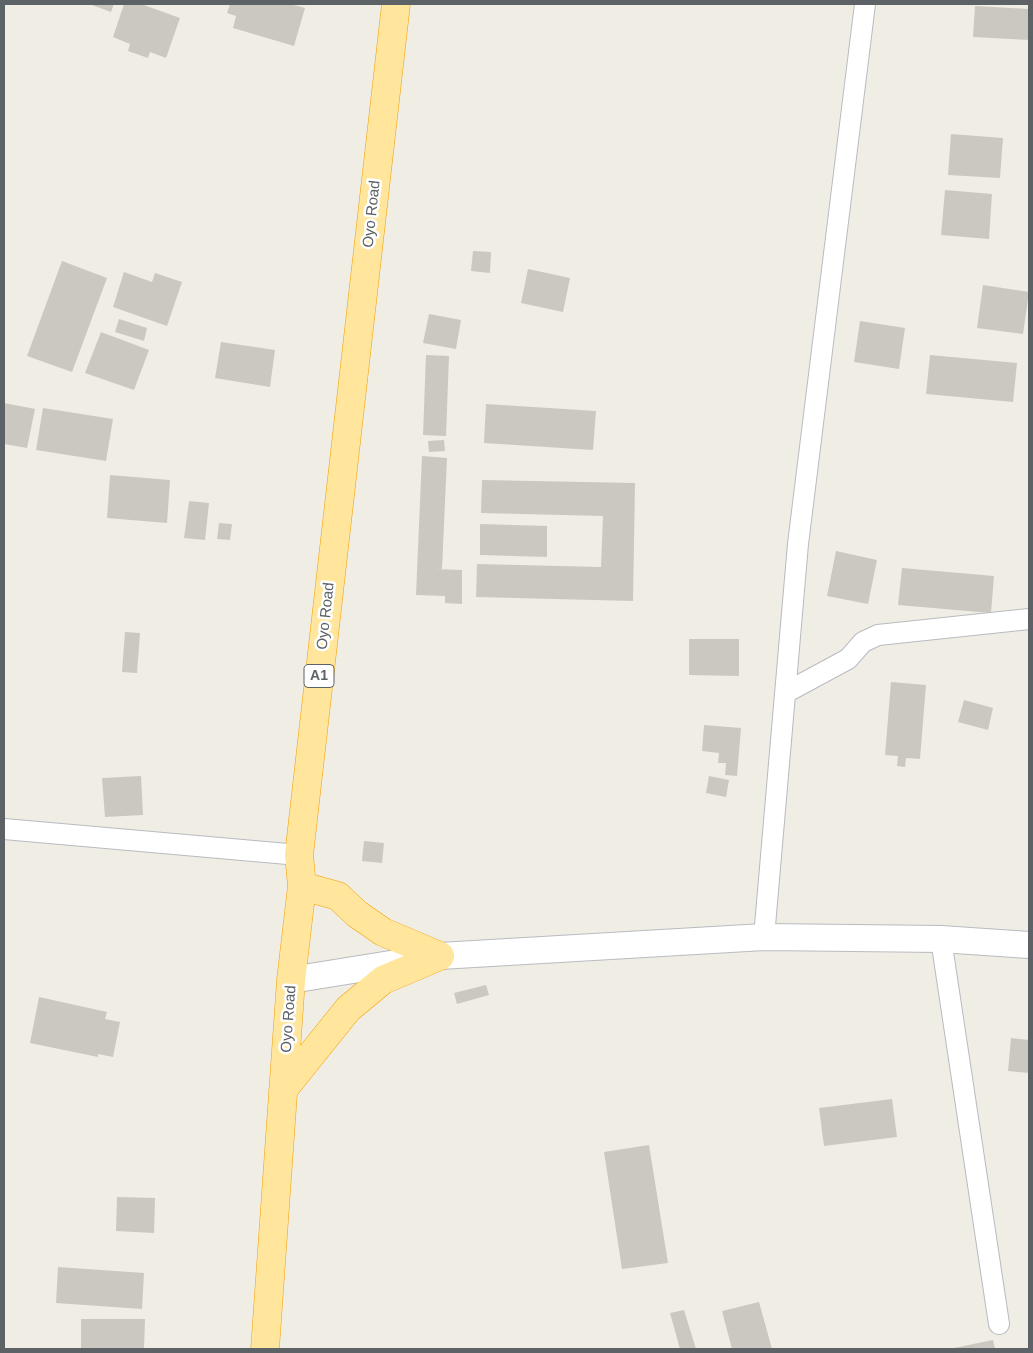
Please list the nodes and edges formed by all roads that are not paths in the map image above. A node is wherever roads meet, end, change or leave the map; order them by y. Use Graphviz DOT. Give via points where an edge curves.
graph roads {
  1 [pos="396,4"];
  2 [pos="865,4"];
  3 [pos="1029,619"];
  4 [pos="785,693"];
  5 [pos="4,829"];
  6 [pos="299,855"];
  7 [pos="302,886"];
  8 [pos="764,937"];
  9 [pos="941,938"];
  10 [pos="1029,945"];
  11 [pos="440,956"];
  12 [pos="291,980"];
  13 [pos="283,1090"];
  14 [pos="999,1324"];
  15 [pos="265,1349"];
  1 -- 6 [label="highway, Oyo Road / A1"];
  2 -- 4 [label="street" via="798,544"];
  3 -- 4 [label="street" via="878,635 863,642 848,659"];
  4 -- 8 [label="street"];
  5 -- 6 [label="street"];
  6 -- 7 [label="highway, Oyo Road / A1"];
  7 -- 11 [label="highway" via="338,896 383,932"];
  7 -- 12 [label="highway, Oyo Road / A1"];
  8 -- 9 [label="street"];
  8 -- 11 [label="street"];
  9 -- 10 [label="street"];
  9 -- 14 [label="street"];
  11 -- 12 [label="street"];
  11 -- 13 [label="highway" via="383,980 348,1008"];
  12 -- 13 [label="highway, Oyo Road / A1"];
  13 -- 15 [label="highway, Oyo Road / A1"];
}
